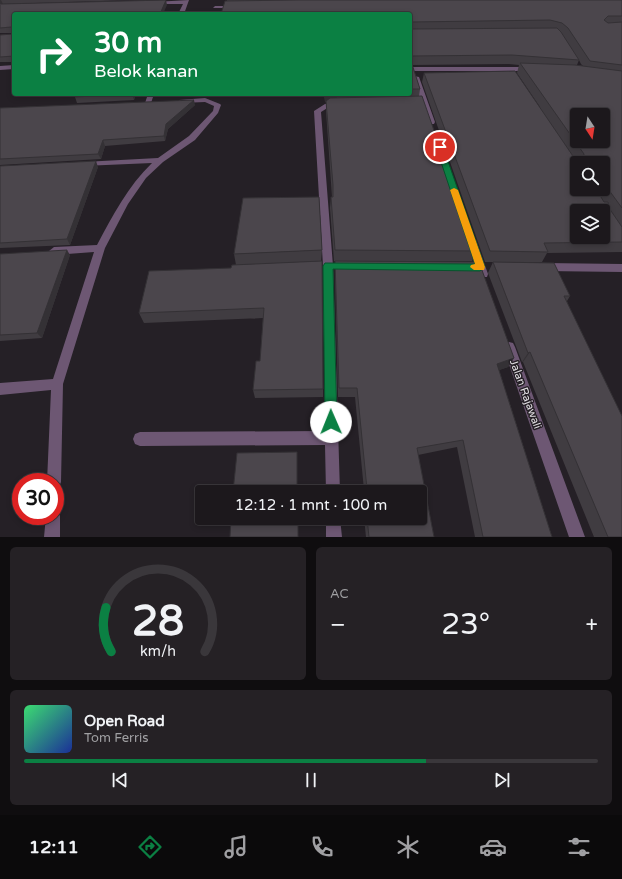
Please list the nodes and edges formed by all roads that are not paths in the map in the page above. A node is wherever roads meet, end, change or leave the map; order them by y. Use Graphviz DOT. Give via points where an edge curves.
graph roads {
  1 [pos="218,0"];
  2 [pos="187,1"];
  3 [pos="146,3"];
  4 [pos="216,7"];
  5 [pos="246,7"];
  6 [pos="182,12"];
  7 [pos="214,12"];
  8 [pos="12,67"];
  9 [pos="0,68"];
  10 [pos="509,68"];
  11 [pos="537,69"];
  12 [pos="416,74"];
  13 [pos="514,77"];
  14 [pos="170,102"];
  15 [pos="344,104"];
  16 [pos="435,132"];
  17 [pos="160,160"];
  18 [pos="76,164"];
  19 [pos="468,230"];
  20 [pos="100,248"];
  21 [pos="46,251"];
  22 [pos="536,267"];
  23 [pos="622,268"];
  24 [pos="486,282"];
  25 [pos="504,334"];
  26 [pos="57,384"];
  27 [pos="0,389"];
  28 [pos="332,438"];
  29 [pos="140,439"];
  30 [pos="54,473"];
  31 [pos="333,485"];
  32 [pos="53,525"];
  33 [pos="333,525"];
  34 [pos="52,537"];
  35 [pos="334,537"];
  36 [pos="577,537"];
  1 -- 4 [label="street"];
  2 -- 3 [label="street"];
  2 -- 6 [label="street"];
  4 -- 5 [label="street"];
  4 -- 7 [label="street"];
  8 -- 9 [label="street"];
  10 -- 11 [label="street"];
  10 -- 12 [label="street"];
  10 -- 13 [label="street"];
  12 -- 16 [label="street" via="420,103"];
  14 -- 17 [label="street" via="205,100 218,105 216,112 192,138"];
  15 -- 28 [label="street" via="327,105 317,111 328,266"];
  17 -- 18 [label="street"];
  17 -- 20 [label="street" via="143,176 128,197"];
  19 -- 24 [label="street"];
  20 -- 21 [label="street"];
  20 -- 26 [label="street"];
  22 -- 23 [label="street"];
  25 -- 36 [label="street, Jalan Rajawali"];
  26 -- 27 [label="street"];
  26 -- 30 [label="street"];
  28 -- 29 [label="street"];
  28 -- 31 [label="street"];
  32 -- 34 [label="street"];
  33 -- 35 [label="street"];
}
